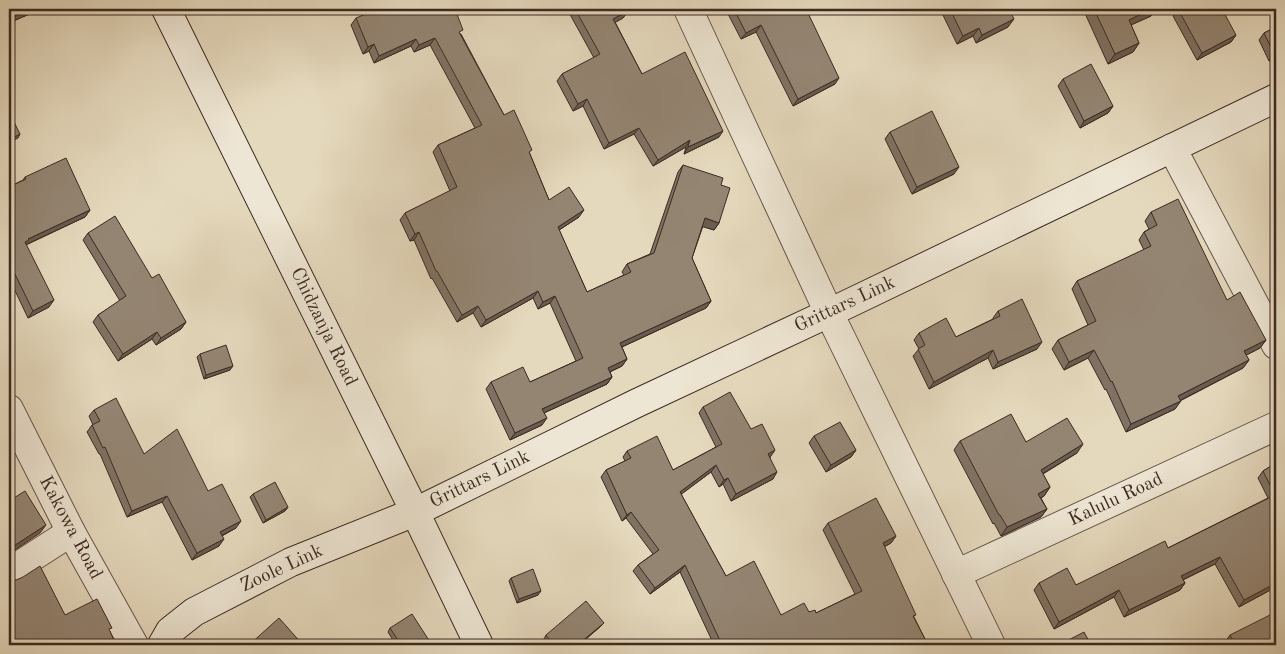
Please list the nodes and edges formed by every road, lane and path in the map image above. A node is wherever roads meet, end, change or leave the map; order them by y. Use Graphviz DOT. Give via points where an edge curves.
graph roads {
  1 [pos="166,9"];
  2 [pos="688,9"];
  3 [pos="1276,98"];
  4 [pos="1172,148"];
  5 [pos="829,313"];
  6 [pos="1276,346"];
  7 [pos="9,409"];
  8 [pos="1276,426"];
  9 [pos="415,512"];
  10 [pos="72,532"];
  11 [pos="9,572"];
  12 [pos="956,574"];
  13 [pos="134,645"];
  14 [pos="162,645"];
  15 [pos="479,645"];
  16 [pos="991,645"];
  1 -- 9 [label="street, Chidzanja Road"];
  2 -- 5 [label="street"];
  3 -- 4 [label="street, Grittars Link"];
  4 -- 5 [label="street, Grittars Link"];
  4 -- 6 [label="street"];
  5 -- 9 [label="street, Grittars Link"];
  5 -- 12 [label="street"];
  7 -- 10 [label="street, Kakowa Road"];
  8 -- 12 [label="street, Kalulu Road"];
  9 -- 14 [label="street, Zoole Link" via="291,562 194,612 170,631"];
  9 -- 15 [label="street, Chidzanja Road"];
  10 -- 11 [label="street"];
  10 -- 13 [label="street, Kakowa Road"];
  12 -- 16 [label="street"];
}
